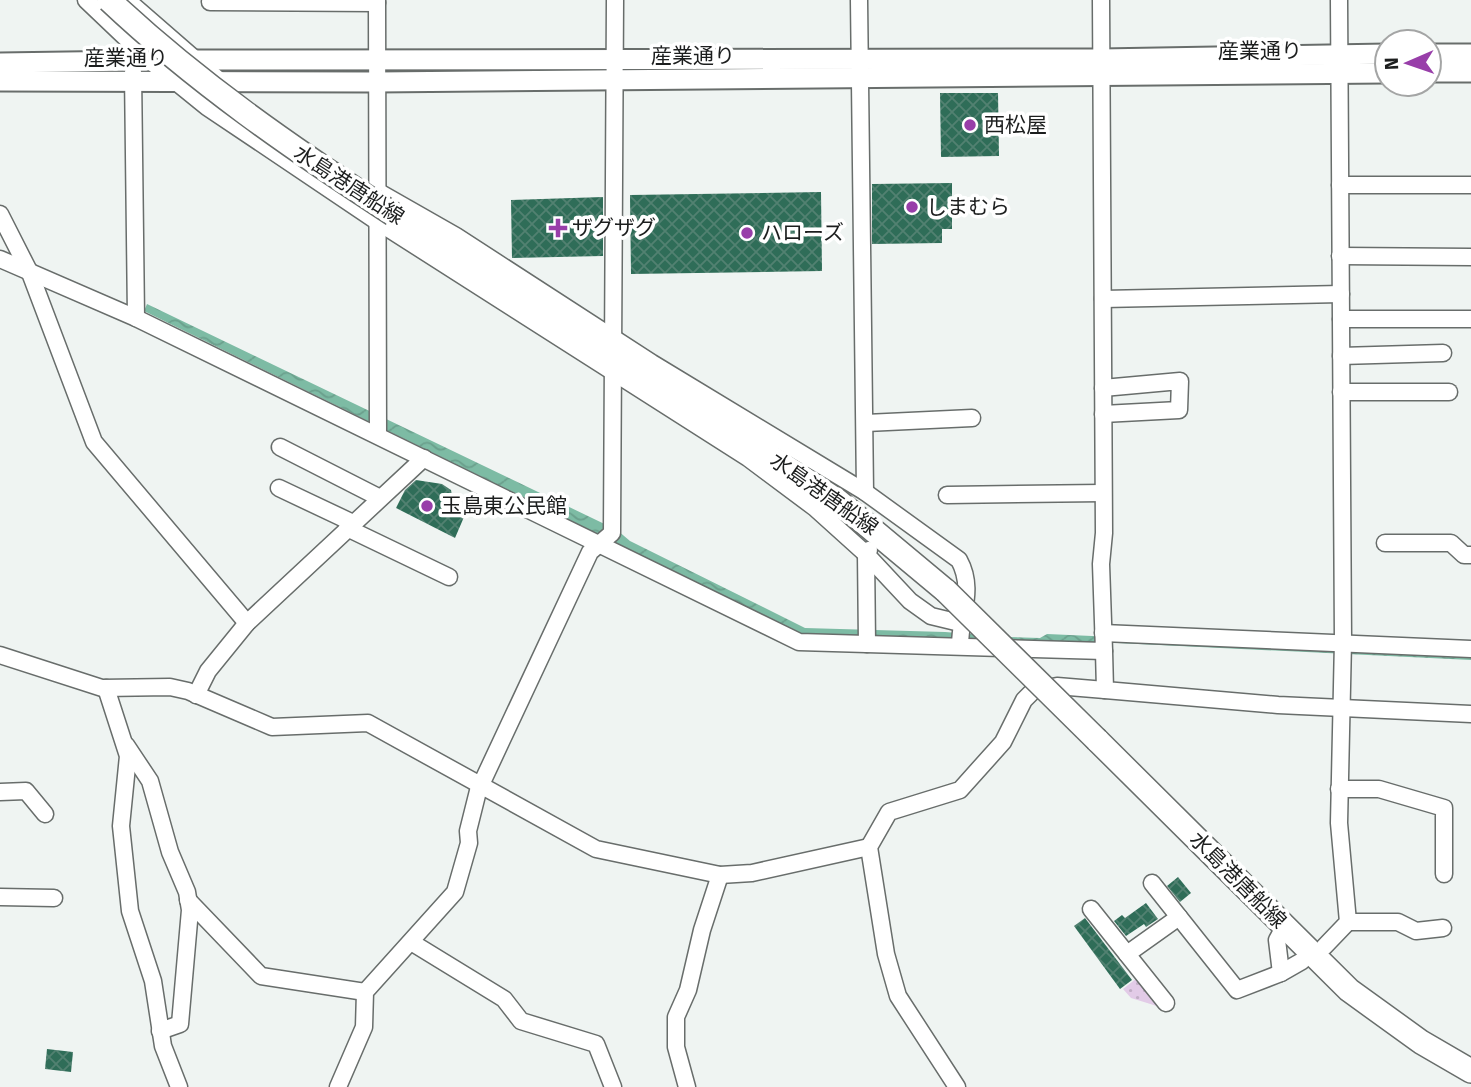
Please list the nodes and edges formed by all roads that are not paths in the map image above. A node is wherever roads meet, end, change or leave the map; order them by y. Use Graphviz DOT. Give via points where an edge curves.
graph roads {
  1 [pos="86,0"];
  2 [pos="109,0"];
  3 [pos="615,0"];
  4 [pos="859,0"];
  5 [pos="1101,0"];
  6 [pos="1339,0"];
  7 [pos="132,2"];
  8 [pos="210,2"];
  9 [pos="377,2"];
  10 [pos="1443,54"];
  11 [pos="1471,54"];
  12 [pos="1373,57"];
  13 [pos="199,60"];
  14 [pos="378,61"];
  15 [pos="137,62"];
  16 [pos="0,63"];
  17 [pos="1339,64"];
  18 [pos="1101,67"];
  19 [pos="615,69"];
  20 [pos="859,69"];
  21 [pos="1373,70"];
  22 [pos="1443,72"];
  23 [pos="1471,72"];
  24 [pos="174,80"];
  25 [pos="0,81"];
  26 [pos="377,82"];
  27 [pos="222,83"];
  28 [pos="1340,185"];
  29 [pos="1471,185"];
  30 [pos="379,192"];
  31 [pos="0,214"];
  32 [pos="386,218"];
  33 [pos="1340,256"];
  34 [pos="1471,257"];
  35 [pos="0,259"];
  36 [pos="30,273"];
  37 [pos="1341,294"];
  38 [pos="1103,299"];
  39 [pos="136,318"];
  40 [pos="1341,319"];
  41 [pos="1471,319"];
  42 [pos="1443,353"];
  43 [pos="614,355"];
  44 [pos="1341,356"];
  45 [pos="1103,388"];
  46 [pos="1341,392"];
  47 [pos="1448,392"];
  48 [pos="1103,414"];
  49 [pos="972,418"];
  50 [pos="866,424"];
  51 [pos="377,435"];
  52 [pos="280,447"];
  53 [pos="424,458"];
  54 [pos="279,488"];
  55 [pos="865,492"];
  56 [pos="1103,493"];
  57 [pos="947,495"];
  58 [pos="380,498"];
  59 [pos="350,526"];
  60 [pos="602,543"];
  61 [pos="1385,543"];
  62 [pos="870,548"];
  63 [pos="1471,555"];
  64 [pos="449,577"];
  65 [pos="247,623"];
  66 [pos="960,623"];
  67 [pos="1102,633"];
  68 [pos="1343,641"];
  69 [pos="867,644"];
  70 [pos="960,646"];
  71 [pos="1471,649"];
  72 [pos="1104,651"];
  73 [pos="0,655"];
  74 [pos="106,688"];
  75 [pos="1105,690"];
  76 [pos="195,695"];
  77 [pos="1339,708"];
  78 [pos="1471,714"];
  79 [pos="121,737"];
  80 [pos="482,785"];
  81 [pos="1339,789"];
  82 [pos="0,792"];
  83 [pos="45,814"];
  84 [pos="869,847"];
  85 [pos="1444,874"];
  86 [pos="720,875"];
  87 [pos="1152,883"];
  88 [pos="0,897"];
  89 [pos="54,898"];
  90 [pos="188,900"];
  91 [pos="1091,909"];
  92 [pos="1179,917"];
  93 [pos="1348,922"];
  94 [pos="1284,927"];
  95 [pos="1443,928"];
  96 [pos="411,942"];
  97 [pos="1324,947"];
  98 [pos="1127,954"];
  99 [pos="1303,961"];
  100 [pos="1281,973"];
  101 [pos="365,992"];
  102 [pos="1166,1003"];
  103 [pos="160,1031"];
  104 [pos="1471,1071"];
  105 [pos="179,1087"];
  106 [pos="338,1087"];
  107 [pos="613,1087"];
  108 [pos="687,1087"];
  109 [pos="957,1087"];
  1 -- 15 [label="street"];
  2 -- 32 [label="main road, 水島港唐船線, bridge" via="176,59"];
  3 -- 19 [label="street"];
  4 -- 20 [label="street"];
  5 -- 18 [label="street"];
  6 -- 17 [label="street"];
  7 -- 13 [label="street"];
  7 -- 15 [label="street"];
  8 -- 9 [label="street"];
  9 -- 14 [label="street"];
  10 -- 11 [label="street"];
  12 -- 17 [label="street, 産業通り"];
  13 -- 14 [label="street, 産業通り"];
  13 -- 15 [label="street, 産業通り"];
  13 -- 27 [label="street"];
  14 -- 19 [label="street, 産業通り"];
  14 -- 26 [label="street"];
  15 -- 16 [label="street, 産業通り"];
  15 -- 24 [label="street, 産業通り"];
  15 -- 25 [label="street, 産業通り"];
  15 -- 39 [label="street"];
  17 -- 18 [label="street, 産業通り"];
  17 -- 21 [label="street, 産業通り"];
  17 -- 28 [label="street"];
  18 -- 20 [label="street, 産業通り"];
  18 -- 38 [label="street"];
  19 -- 20 [label="street, 産業通り"];
  19 -- 26 [label="street, 産業通り"];
  19 -- 43 [label="street"];
  20 -- 50 [label="street"];
  22 -- 23 [label="street"];
  24 -- 27 [label="street, 産業通り"];
  24 -- 32 [label="street" via="206,107"];
  26 -- 27 [label="street, 産業通り"];
  26 -- 30 [label="street"];
  27 -- 30 [label="street" via="254,110"];
  28 -- 29 [label="street"];
  28 -- 33 [label="street"];
  30 -- 32 [label="street"];
  30 -- 43 [label="street" via="456,236"];
  31 -- 36 [label="street"];
  32 -- 43 [label="main road, 水島港唐船線"];
  32 -- 51 [label="street"];
  33 -- 34 [label="street"];
  33 -- 37 [label="street"];
  35 -- 36 [label="street"];
  36 -- 39 [label="street"];
  36 -- 65 [label="street" via="94,442"];
  37 -- 38 [label="street"];
  37 -- 40 [label="street"];
  38 -- 45 [label="street"];
  39 -- 51 [label="street"];
  40 -- 41 [label="street"];
  40 -- 44 [label="street"];
  42 -- 44 [label="street"];
  43 -- 55 [label="street"];
  43 -- 60 [label="street" via="612,533"];
  43 -- 62 [label="street"];
  43 -- 94 [label="main road, 水島港唐船線, bridge" via="838,501 946,591"];
  44 -- 46 [label="street"];
  45 -- 48 [label="street"];
  45 -- 48 [label="street" via="1180,381 1180,410"];
  46 -- 47 [label="street"];
  46 -- 68 [label="street"];
  48 -- 56 [label="street"];
  49 -- 50 [label="street"];
  50 -- 55 [label="street"];
  51 -- 53 [label="street"];
  52 -- 58 [label="street"];
  53 -- 58 [label="street"];
  53 -- 60 [label="street"];
  54 -- 59 [label="street"];
  55 -- 66 [label="street" via="893,519 959,560 967,575 967,601"];
  56 -- 57 [label="street"];
  56 -- 67 [label="street"];
  58 -- 59 [label="street"];
  59 -- 64 [label="street"];
  59 -- 65 [label="street"];
  60 -- 69 [label="street" via="799,642"];
  60 -- 80 [label="street" via="590,552"];
  61 -- 63 [label="street" via="1451,543 1464,555"];
  62 -- 66 [label="street" via="910,601 931,616"];
  62 -- 69 [label="street"];
  65 -- 76 [label="street" via="208,671"];
  66 -- 70 [label="street"];
  67 -- 68 [label="street"];
  67 -- 72 [label="street"];
  68 -- 71 [label="street"];
  68 -- 77 [label="street"];
  69 -- 70 [label="street"];
  70 -- 72 [label="street"];
  72 -- 75 [label="street"];
  73 -- 74 [label="street"];
  74 -- 76 [label="street" via="170,687"];
  74 -- 79 [label="street"];
  75 -- 77 [label="street"];
  75 -- 84 [label="street" via="1057,686 1033,691 1003,741 960,790 889,813"];
  76 -- 80 [label="street" via="272,727 368,723"];
  77 -- 78 [label="street"];
  77 -- 81 [label="street"];
  79 -- 90 [label="street" via="150,781"];
  79 -- 103 [label="street" via="128,755 121,826 130,911 150,972"];
  80 -- 86 [label="street" via="596,849"];
  80 -- 96 [label="street" via="455,892"];
  81 -- 85 [label="street" via="1379,789 1444,808"];
  81 -- 93 [label="street"];
  82 -- 83 [label="street" via="26,792"];
  84 -- 86 [label="street" via="752,873"];
  84 -- 109 [label="street" via="886,954 898,996"];
  86 -- 108 [label="street" via="676,1017 676,1047"];
  87 -- 92 [label="street"];
  88 -- 89 [label="street"];
  90 -- 101 [label="street" via="261,976"];
  90 -- 103 [label="street" via="190,930 180,1024"];
  91 -- 98 [label="street"];
  92 -- 98 [label="street"];
  92 -- 100 [label="street" via="1237,989"];
  93 -- 95 [label="street" via="1398,922 1416,931"];
  93 -- 97 [label="street"];
  94 -- 100 [label="street" via="1277,940"];
  94 -- 104 [label="main road, 水島港唐船線" via="1384,1017"];
  96 -- 101 [label="street"];
  96 -- 107 [label="street" via="504,999 521,1021 596,1044"];
  98 -- 102 [label="street"];
  99 -- 100 [label="street"];
  101 -- 106 [label="street" via="364,1027"];
  103 -- 105 [label="street"];
}
